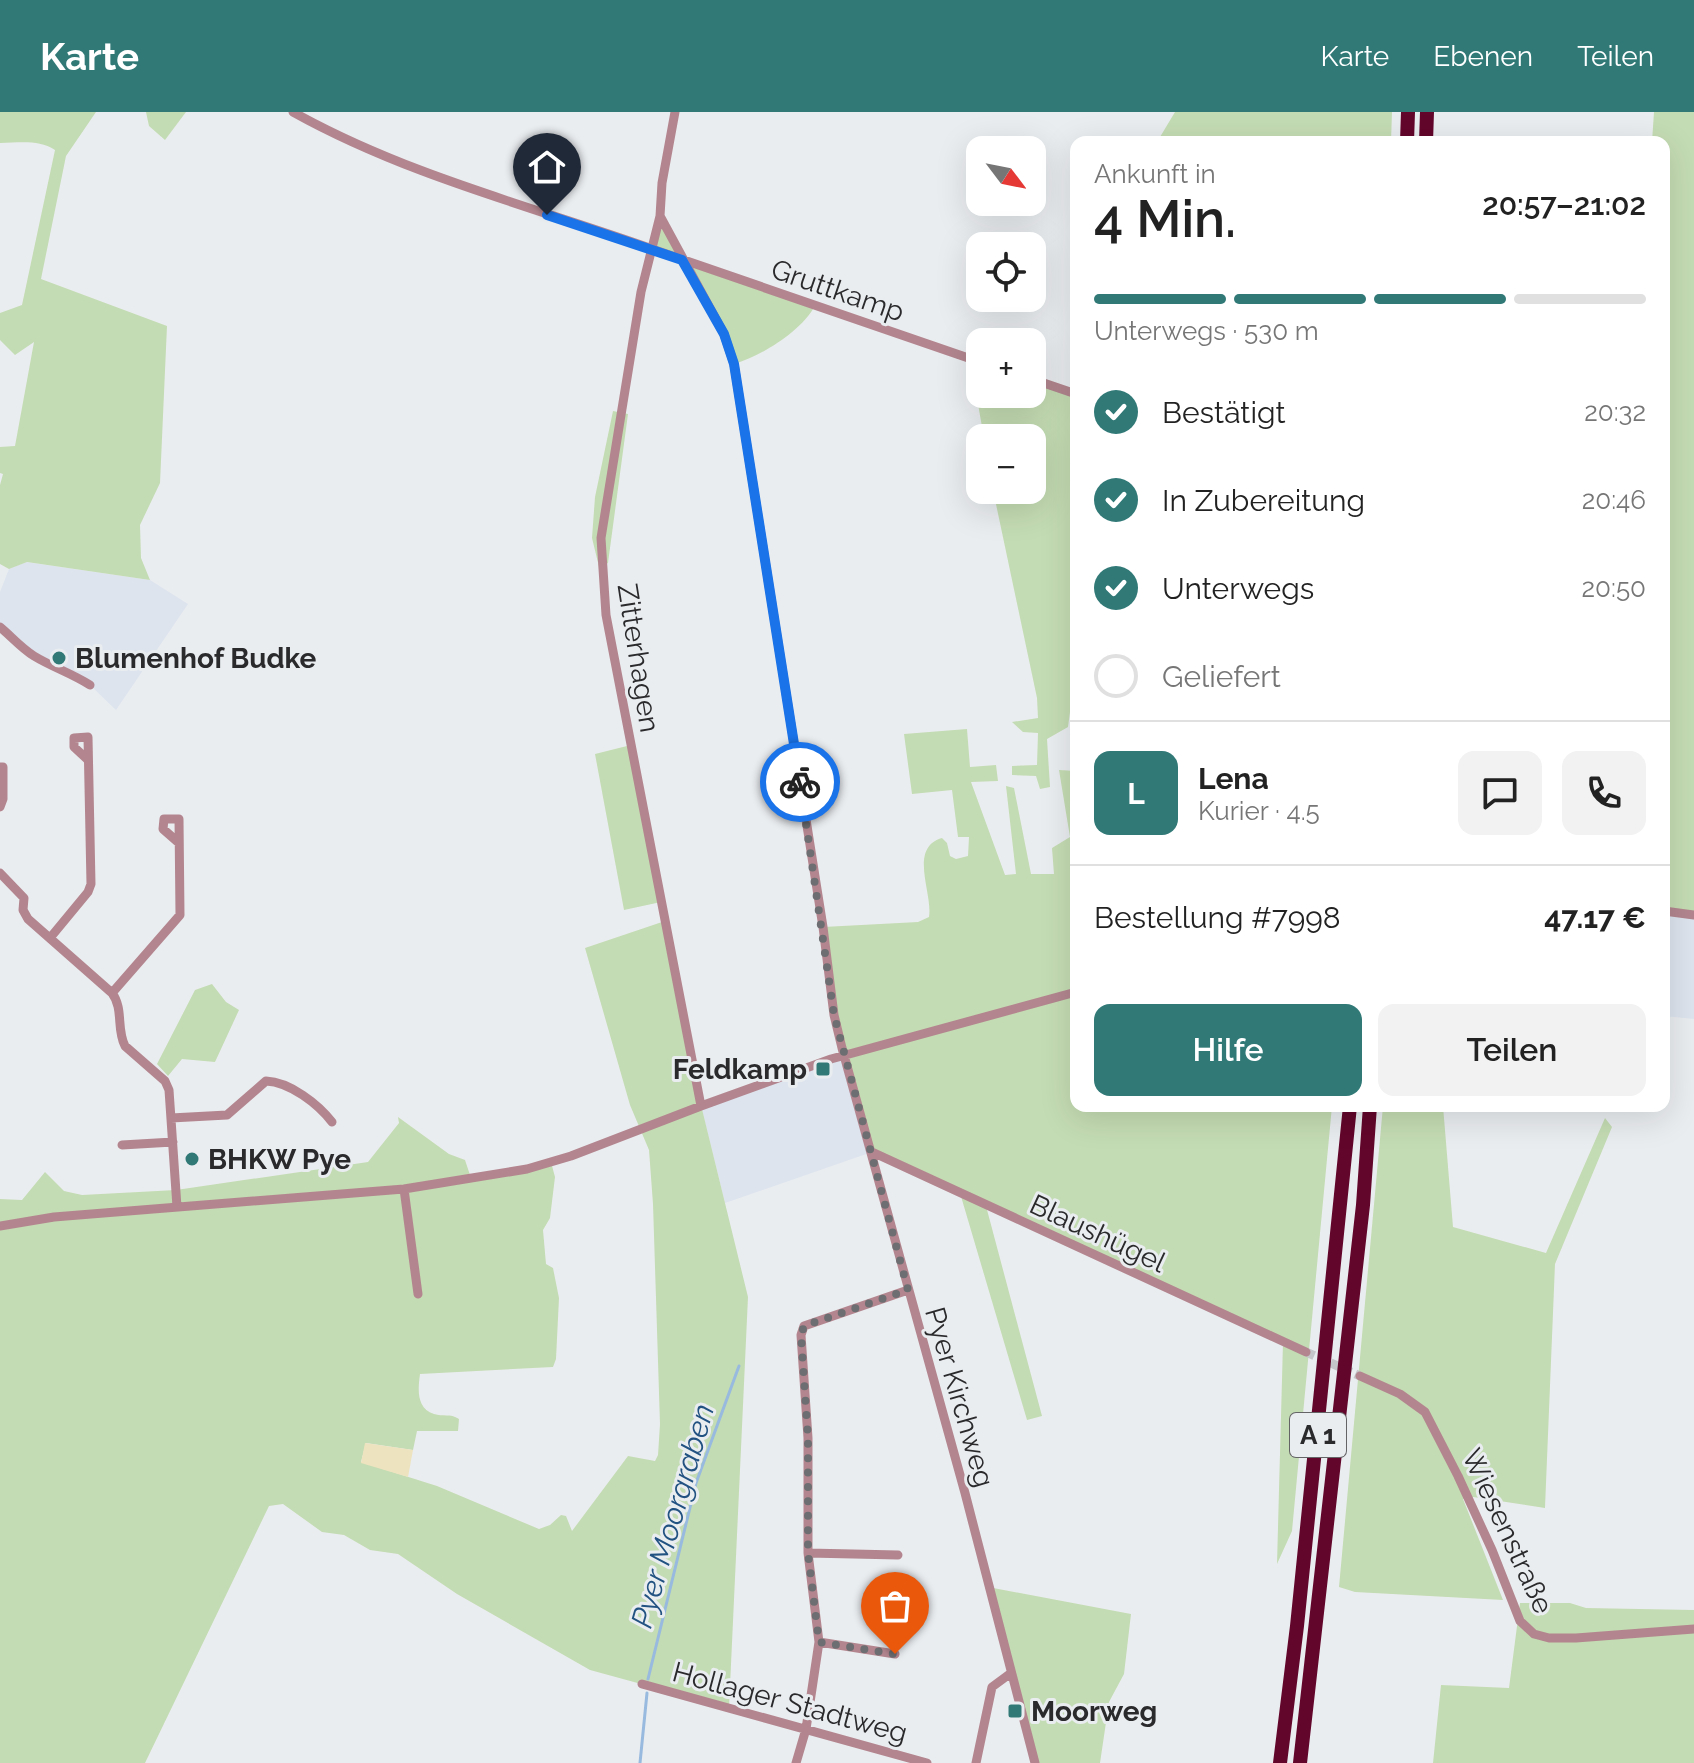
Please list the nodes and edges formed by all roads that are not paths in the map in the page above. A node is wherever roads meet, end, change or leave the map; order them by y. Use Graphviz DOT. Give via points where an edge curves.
graph roads {
  1 [pos="293,112"];
  2 [pos="675,112"];
  3 [pos="1408,112"];
  4 [pos="1427,112"];
  5 [pos="1407,136"];
  6 [pos="1426,136"];
  7 [pos="660,216"];
  8 [pos="651,248"];
  9 [pos="682,260"];
  10 [pos="966,357"];
  11 [pos="1046,384"];
  12 [pos="1070,392"];
  13 [pos="0,627"];
  14 [pos="90,685"];
  15 [pos="88,760"];
  16 [pos="0,767"];
  17 [pos="2,786"];
  18 [pos="0,807"];
  19 [pos="179,843"];
  20 [pos="0,873"];
  21 [pos="1670,912"];
  22 [pos="1694,915"];
  23 [pos="50,938"];
  24 [pos="112,993"];
  25 [pos="1070,994"];
  26 [pos="844,1055"];
  27 [pos="701,1106"];
  28 [pos="1349,1112"];
  29 [pos="1370,1112"];
  30 [pos="171,1118"];
  31 [pos="332,1122"];
  32 [pos="173,1142"];
  33 [pos="122,1145"];
  34 [pos="872,1152"];
  35 [pos="404,1189"];
  36 [pos="177,1207"];
  37 [pos="0,1226"];
  38 [pos="908,1290"];
  39 [pos="418,1294"];
  40 [pos="1306,1352"];
  41 [pos="1360,1376"];
  42 [pos="808,1553"];
  43 [pos="898,1555"];
  44 [pos="1694,1629"];
  45 [pos="819,1642"];
  46 [pos="895,1654"];
  47 [pos="1011,1673"];
  48 [pos="642,1684"];
  49 [pos="806,1729"];
  50 [pos="796,1763"];
  51 [pos="927,1763"];
  52 [pos="976,1763"];
  53 [pos="1035,1763"];
  54 [pos="1280,1763"];
  55 [pos="1300,1763"];
  1 -- 8 [label="street, Gruttkamp" via="408,166"];
  2 -- 7 [label="street"];
  3 -- 5 [label="highway"];
  4 -- 6 [label="highway"];
  7 -- 8 [label="street, Zitterhagen"];
  7 -- 9 [label="street, Pyer Kirchweg"];
  8 -- 9 [label="street, Gruttkamp"];
  8 -- 27 [label="street, Zitterhagen" via="601,538 606,615"];
  9 -- 10 [label="street, Gruttkamp"];
  9 -- 26 [label="street, Pyer Kirchweg" via="724,334 734,364"];
  11 -- 12 [label="street"];
  13 -- 14 [label="street" via="30,654"];
  15 -- 23 [label="street" via="91,884"];
  16 -- 17 [label="street"];
  17 -- 18 [label="street"];
  19 -- 24 [label="street" via="180,915"];
  20 -- 23 [label="street" via="24,898 28,919"];
  21 -- 22 [label="street"];
  23 -- 24 [label="street"];
  24 -- 30 [label="street" via="119,1002 121,1039 165,1081"];
  25 -- 26 [label="street"];
  26 -- 27 [label="street"];
  26 -- 34 [label="street, Pyer Kirchweg"];
  27 -- 35 [label="street" via="527,1169"];
  28 -- 54 [label="highway, A 1"];
  29 -- 55 [label="highway, A 1"];
  30 -- 31 [label="street" via="227,1115 266,1081 320,1108"];
  30 -- 32 [label="street"];
  32 -- 33 [label="street"];
  32 -- 36 [label="street"];
  34 -- 38 [label="street, Pyer Kirchweg"];
  34 -- 40 [label="street, Blaushügel"];
  35 -- 36 [label="street"];
  35 -- 39 [label="street"];
  36 -- 37 [label="street"];
  38 -- 42 [label="street" via="804,1326"];
  38 -- 47 [label="street, Pyer Kirchweg"];
  41 -- 44 [label="street, Wiesenstraße" via="1425,1412 1520,1621 1534,1634 1576,1638"];
  42 -- 43 [label="street"];
  42 -- 45 [label="street"];
  45 -- 46 [label="street"];
  45 -- 49 [label="street"];
  47 -- 52 [label="street" via="992,1687"];
  47 -- 53 [label="street, Pyer Kirchweg"];
  48 -- 49 [label="street, Hollager Stadtweg"];
  49 -- 50 [label="street"];
  49 -- 51 [label="street, Hollager Stadtweg"];
}
